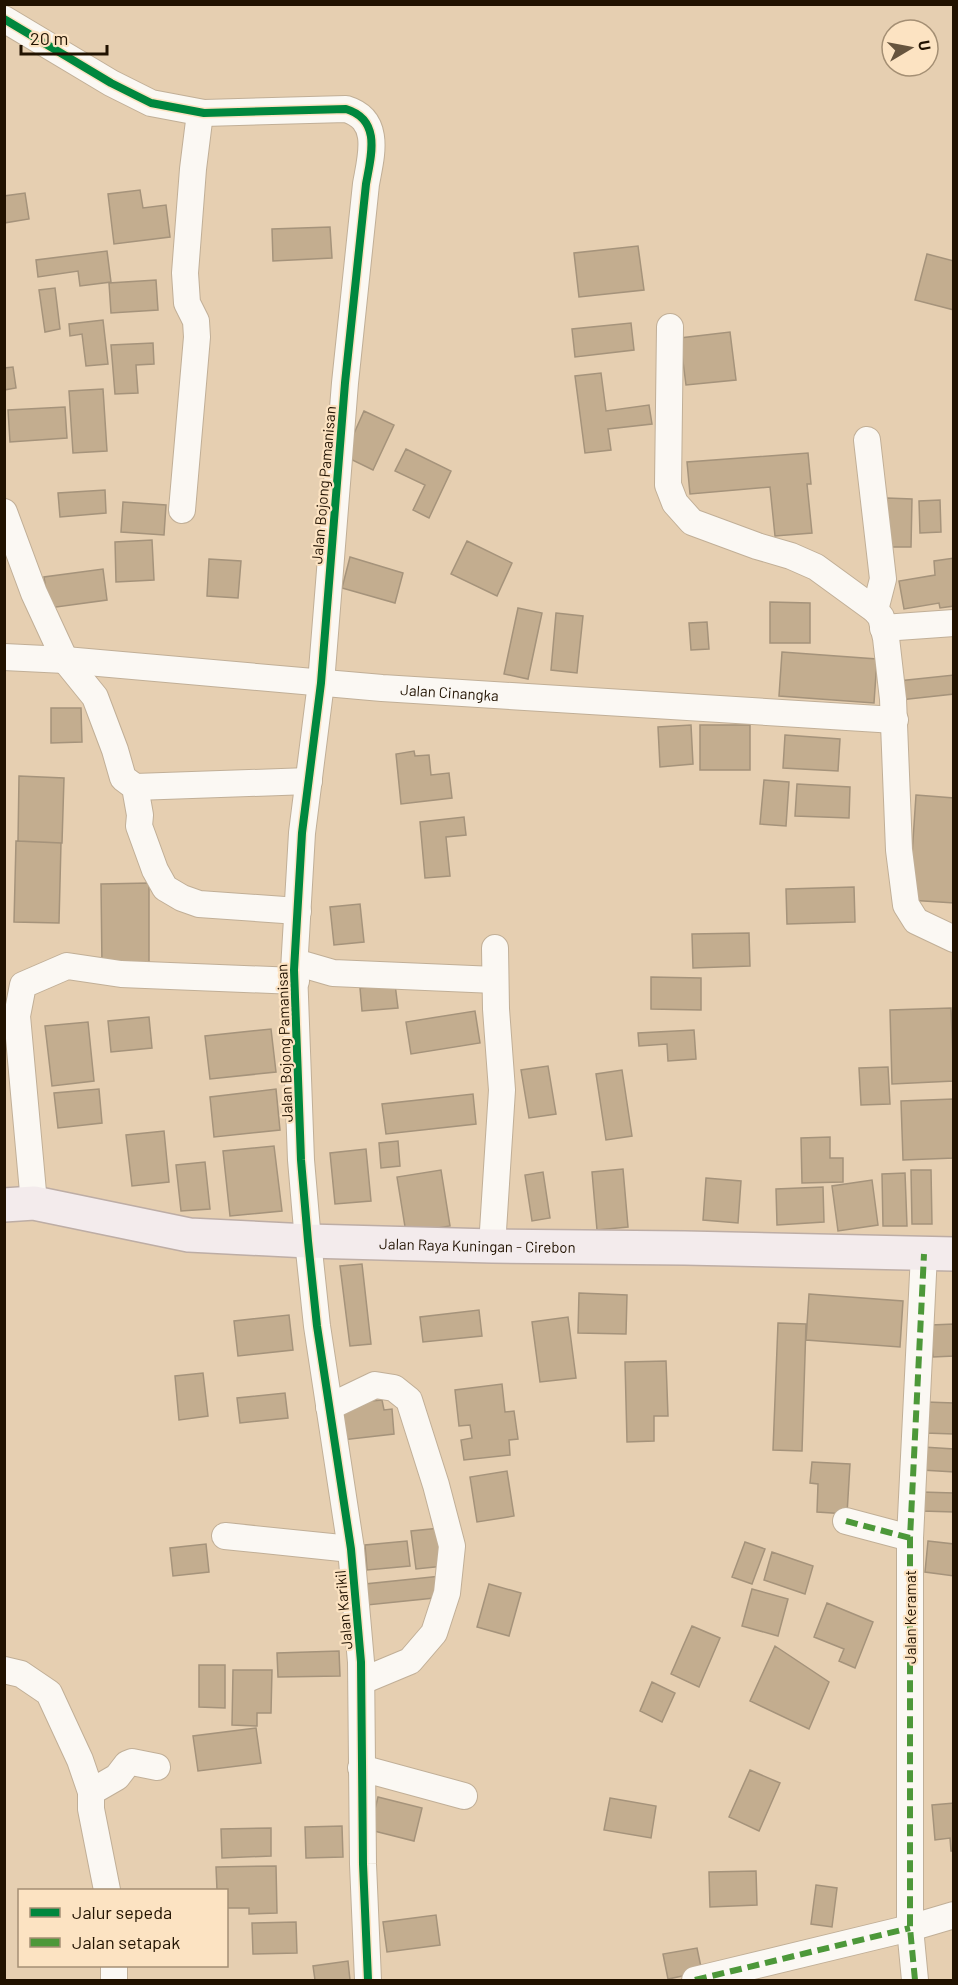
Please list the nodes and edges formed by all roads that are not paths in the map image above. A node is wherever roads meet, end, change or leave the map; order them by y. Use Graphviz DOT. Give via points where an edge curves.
graph roads {
  1 [pos="4,19"];
  2 [pos="200,113"];
  3 [pos="670,327"];
  4 [pos="867,440"];
  5 [pos="182,510"];
  6 [pos="4,512"];
  7 [pos="879,619"];
  8 [pos="954,623"];
  9 [pos="4,657"];
  10 [pos="65,660"];
  11 [pos="321,683"];
  12 [pos="894,720"];
  13 [pos="309,781"];
  14 [pos="135,787"];
  15 [pos="298,911"];
  16 [pos="954,939"];
  17 [pos="495,948"];
  18 [pos="295,971"];
  19 [pos="495,980"];
  20 [pos="19,1204"];
  21 [pos="308,1241"];
  22 [pos="492,1246"];
  23 [pos="939,1254"];
  24 [pos="329,1407"];
  25 [pos="846,1521"];
  26 [pos="225,1536"];
  27 [pos="910,1538"];
  28 [pos="351,1549"];
  29 [pos="4,1670"];
  30 [pos="362,1681"];
  31 [pos="157,1767"];
  32 [pos="361,1768"];
  33 [pos="91,1792"];
  34 [pos="464,1796"];
  35 [pos="106,1889"];
  36 [pos="954,1915"];
  37 [pos="910,1928"];
  38 [pos="368,1980"];
  39 [pos="695,1980"];
  40 [pos="915,1980"];
  1 -- 2 [label="street, Jalan Bojong Pamanisan" via="151,103"];
  2 -- 5 [label="street" via="186,250 186,296 196,321 197,337"];
  2 -- 11 [label="street, Jalan Bojong Pamanisan" via="345,109 356,112 371,133 372,154 345,383"];
  3 -- 7 [label="street" via="668,485 675,503 692,522 816,567"];
  4 -- 7 [label="street" via="883,579"];
  6 -- 10 [label="street" via="34,593"];
  7 -- 8 [label="street"];
  7 -- 12 [label="street" via="886,638"];
  9 -- 10 [label="street, Jalan Cinangka"];
  10 -- 11 [label="street, Jalan Cinangka"];
  10 -- 14 [label="street" via="95,697 123,778"];
  11 -- 12 [label="street, Jalan Cinangka"];
  11 -- 13 [label="street, Jalan Bojong Pamanisan"];
  12 -- 16 [label="street" via="899,850 906,905 916,921"];
  13 -- 14 [label="street"];
  13 -- 15 [label="street, Jalan Bojong Pamanisan"];
  14 -- 15 [label="street" via="141,815 139,826 165,888 199,904"];
  15 -- 18 [label="street, Jalan Bojong Pamanisan"];
  17 -- 19 [label="street"];
  18 -- 19 [label="street"];
  18 -- 20 [label="street" via="121,974 67,966 23,985 17,1016"];
  18 -- 21 [label="street, Jalan Bojong Pamanisan" via="301,1160"];
  19 -- 22 [label="street" via="502,1090"];
  20 -- 21 [label="highway, Jalan Raya Kuningan - Cirebon" via="189,1235"];
  21 -- 22 [label="highway, Jalan Raya Kuningan - Cirebon"];
  21 -- 24 [label="street, Jalan Karikil"];
  22 -- 23 [label="highway, Jalan Raya Kuningan - Cirebon"];
  23 -- 27 [label="street, Jalan Keramat"];
  24 -- 28 [label="street, Jalan Karikil"];
  24 -- 30 [label="street" via="375,1385 394,1388 409,1400 452,1546 447,1593 434,1633 410,1661"];
  25 -- 27 [label="street"];
  26 -- 28 [label="street"];
  27 -- 37 [label="street, Jalan Keramat"];
  28 -- 30 [label="street, Jalan Karikil"];
  29 -- 33 [label="street" via="21,1674 49,1693"];
  30 -- 32 [label="street, Jalan Karikil"];
  31 -- 33 [label="street" via="132,1762 117,1777"];
  32 -- 34 [label="street"];
  32 -- 38 [label="street, Jalan Karikil"];
  33 -- 35 [label="street"];
  36 -- 37 [label="street"];
  37 -- 39 [label="street"];
  37 -- 40 [label="street, Jalan Keramat"];
}
